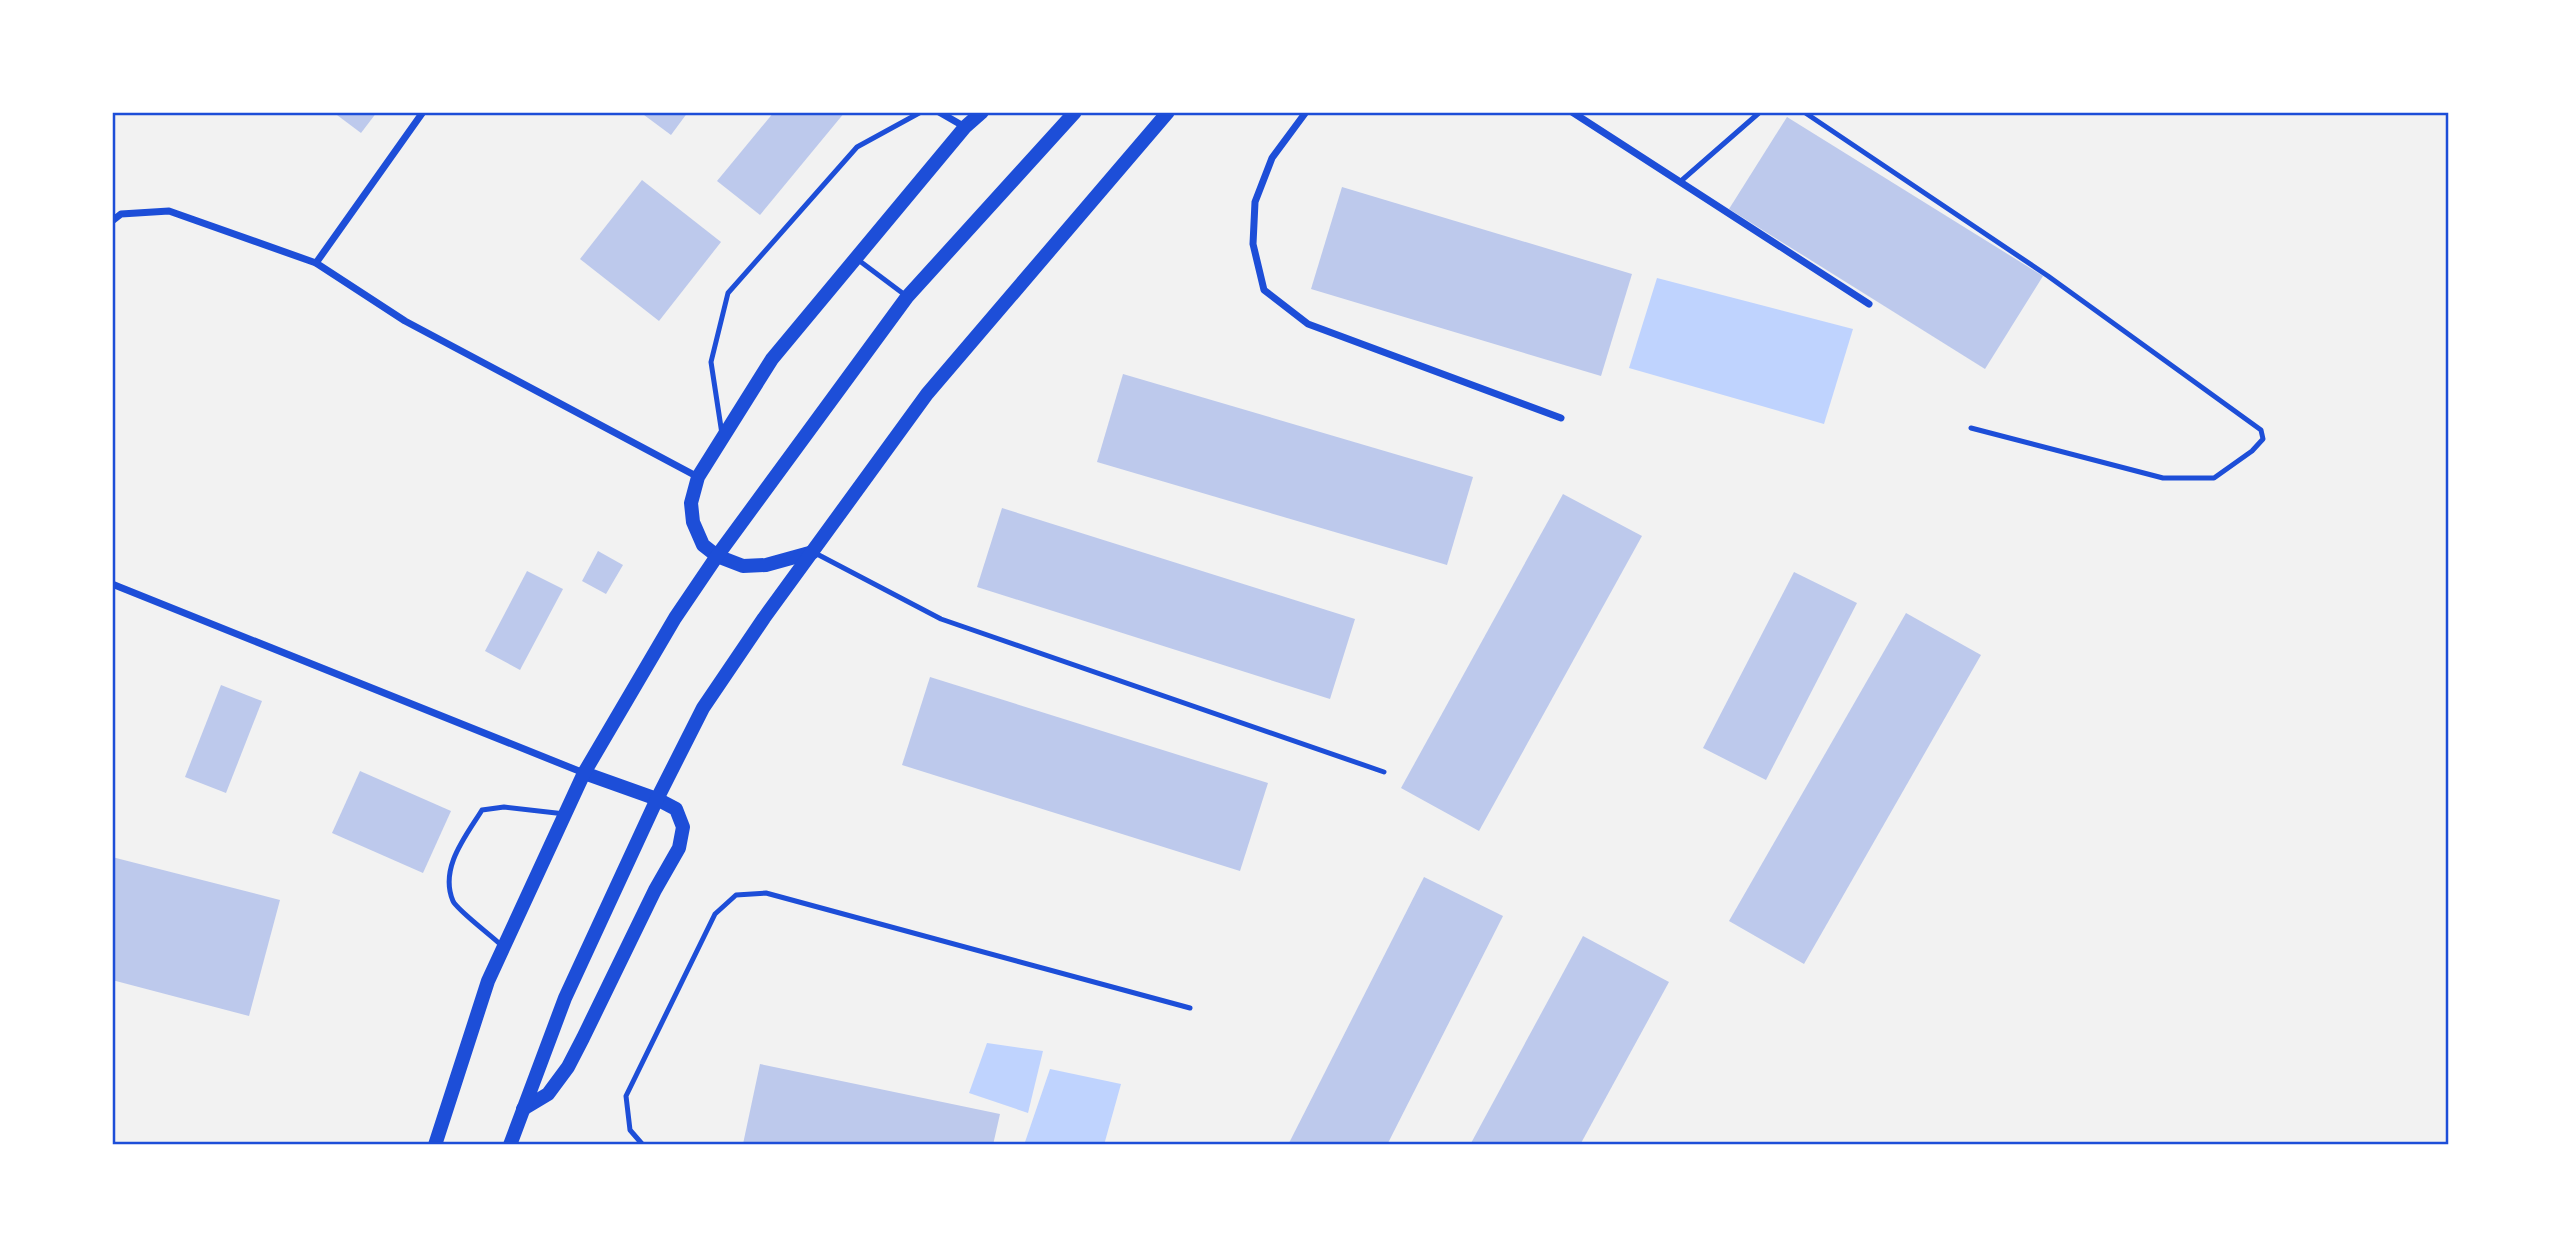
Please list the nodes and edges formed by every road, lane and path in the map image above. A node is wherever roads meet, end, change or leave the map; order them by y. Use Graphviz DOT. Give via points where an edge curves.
graph roads {
  1 [pos="424,112"];
  2 [pos="921,112"];
  3 [pos="939,112"];
  4 [pos="982,112"];
  5 [pos="1075,112"];
  6 [pos="1168,112"];
  7 [pos="1306,112"];
  8 [pos="1572,112"];
  9 [pos="1760,112"];
  10 [pos="1804,112"];
  11 [pos="965,127"];
  12 [pos="1681,181"];
  13 [pos="112,221"];
  14 [pos="855,257"];
  15 [pos="316,263"];
  16 [pos="907,297"];
  17 [pos="1869,304"];
  18 [pos="1562,418"];
  19 [pos="1972,428"];
  20 [pos="723,437"];
  21 [pos="698,477"];
  22 [pos="813,552"];
  23 [pos="717,556"];
  24 [pos="112,584"];
  25 [pos="1384,772"];
  26 [pos="584,773"];
  27 [pos="657,799"];
  28 [pos="565,814"];
  29 [pos="504,947"];
  30 [pos="1190,1008"];
  31 [pos="523,1109"];
  32 [pos="435,1145"];
  33 [pos="510,1145"];
  34 [pos="643,1145"];
  1 -- 15 [label="street"];
  2 -- 20 [label="lane" via="857,147 728,293 711,362"];
  3 -- 11 [label="street"];
  4 -- 11 [label="main road"];
  5 -- 16 [label="main road"];
  6 -- 22 [label="main road" via="927,394"];
  7 -- 18 [label="street" via="1272,158 1255,202 1253,244 1264,290 1308,324"];
  8 -- 12 [label="street"];
  9 -- 12 [label="lane"];
  10 -- 19 [label="lane" via="2048,276 2261,430 2263,439 2214,478 2163,478"];
  11 -- 14 [label="main road"];
  12 -- 17 [label="street"];
  13 -- 15 [label="street" via="121,214 169,211"];
  14 -- 16 [label="lane"];
  14 -- 20 [label="main road" via="772,359"];
  15 -- 21 [label="street" via="405,321"];
  16 -- 23 [label="main road"];
  20 -- 21 [label="main road"];
  21 -- 23 [label="main road" via="691,503 692,522 703,545"];
  22 -- 23 [label="main road" via="766,565 743,566"];
  22 -- 25 [label="lane" via="941,619"];
  22 -- 27 [label="main road" via="703,708"];
  23 -- 26 [label="main road"];
  24 -- 26 [label="street"];
  26 -- 27 [label="main road"];
  26 -- 28 [label="main road"];
  27 -- 31 [label="main road" via="565,998"];
  27 -- 31 [label="main road" via="676,809 683,827 679,848 568,1067 548,1094"];
  28 -- 29 [label="main road"];
  28 -- 29 [label="lane" via="504,807 482,810 456,853 448,879 453,902"];
  29 -- 32 [label="main road" via="488,981"];
  30 -- 34 [label="lane" via="766,892 736,895 715,914 626,1096 630,1130"];
  31 -- 33 [label="main road"];
}
